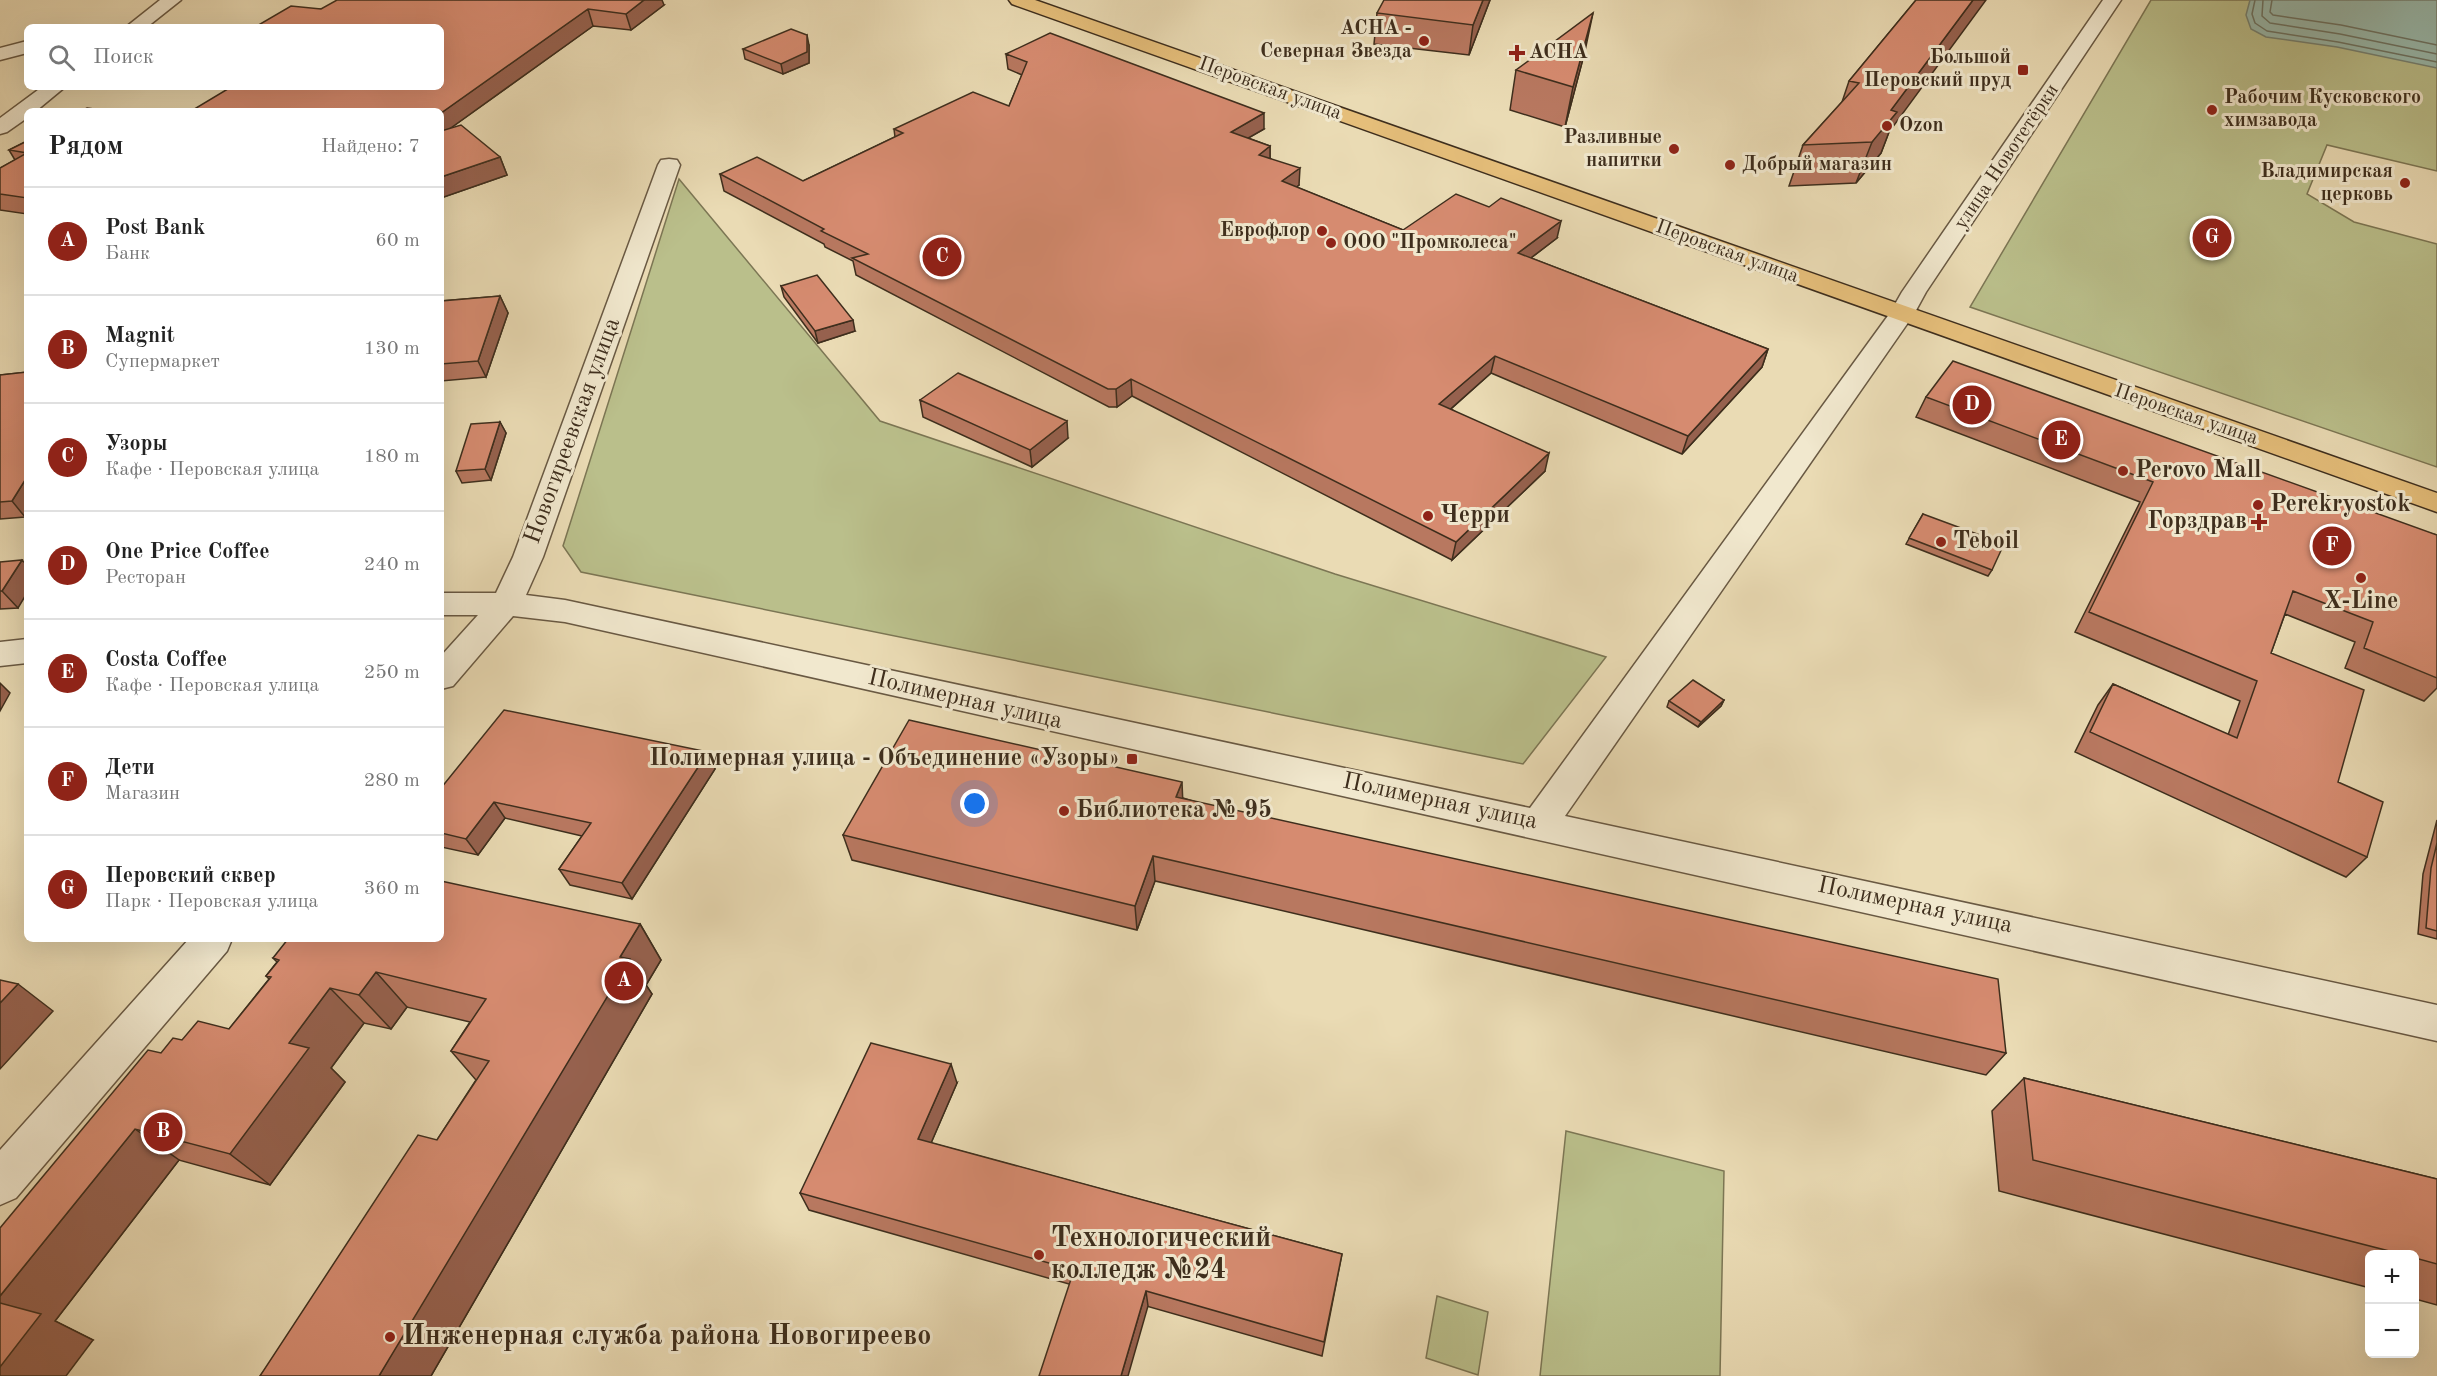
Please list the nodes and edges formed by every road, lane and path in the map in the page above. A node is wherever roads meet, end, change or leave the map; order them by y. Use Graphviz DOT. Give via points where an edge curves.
graph roads {
  1 [pos="172,0"];
  2 [pos="1018,0"];
  3 [pos="2112,0"];
  4 [pos="134,22"];
  5 [pos="24,48"];
  6 [pos="0,54"];
  7 [pos="51,90"];
  8 [pos="27,108"];
  9 [pos="24,110"];
  10 [pos="0,128"];
  11 [pos="669,165"];
  12 [pos="1902,314"];
  13 [pos="2437,503"];
  14 [pos="444,604"];
  15 [pos="506,604"];
  16 [pos="24,651"];
  17 [pos="0,654"];
  18 [pos="444,674"];
  19 [pos="1540,823"];
  20 [pos="210,942"];
  21 [pos="2437,1023"];
  22 [pos="0,1183"];
  1 -- 4 [label="street"];
  2 -- 12 [label="main road, Перовская улица"];
  3 -- 12 [label="street, улица Новотетёрки"];
  5 -- 6 [label="street"];
  7 -- 8 [label="street"];
  9 -- 10 [label="street"];
  11 -- 15 [label="street, Новогиреевская улица" via="528,557"];
  12 -- 13 [label="main road, Перовская улица"];
  12 -- 19 [label="street, улица Новотетёрки"];
  14 -- 15 [label="street, Полимерная улица"];
  15 -- 18 [label="street, Новогиреевская улица"];
  15 -- 19 [label="street, Полимерная улица" via="565,611"];
  16 -- 17 [label="street"];
  19 -- 21 [label="street, Полимерная улица"];
  20 -- 22 [label="street"];
}
